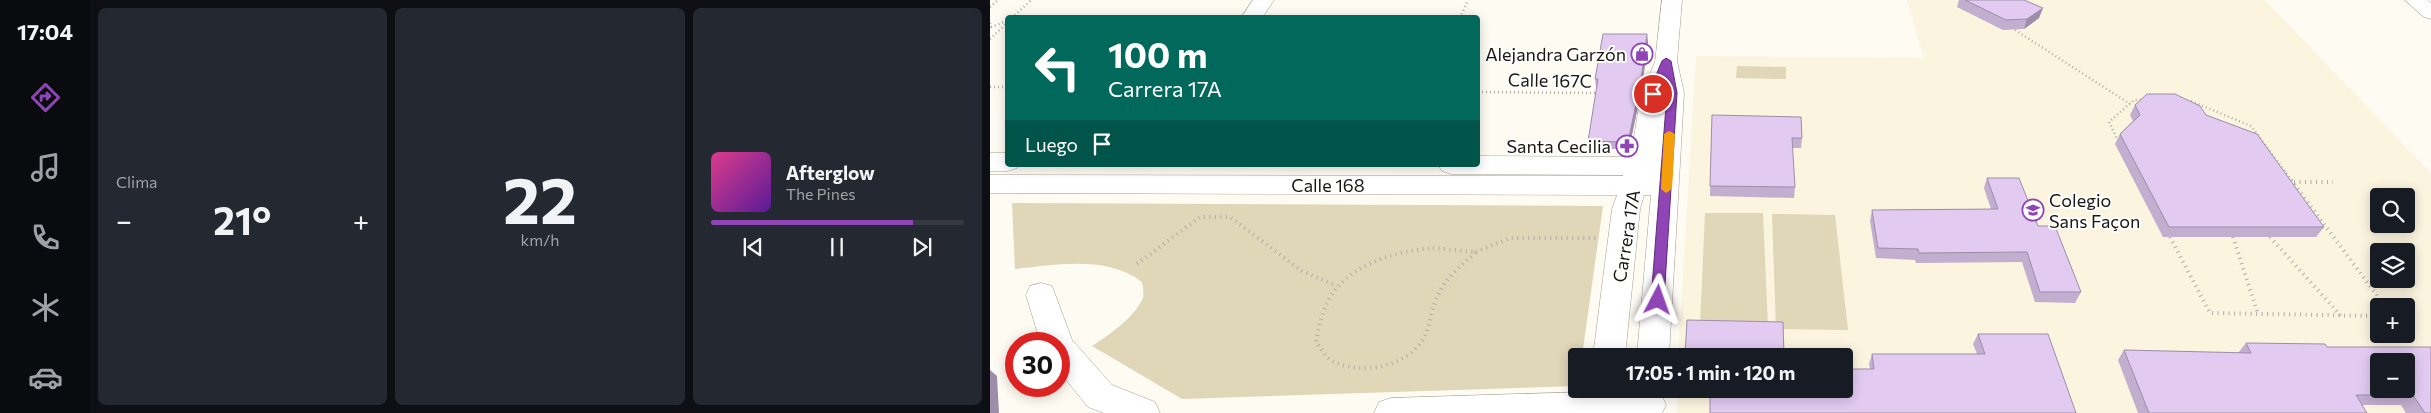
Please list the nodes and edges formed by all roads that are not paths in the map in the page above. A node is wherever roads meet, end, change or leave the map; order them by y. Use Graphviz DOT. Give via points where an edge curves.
graph roads {
  1 [pos="1264,0"];
  2 [pos="1672,0"];
  3 [pos="2415,0"];
  4 [pos="2431,13"];
  5 [pos="1253,15"];
  6 [pos="990,162"];
  7 [pos="1005,162"];
  8 [pos="1480,167"];
  9 [pos="1652,176"];
  10 [pos="990,184"];
  11 [pos="1041,295"];
  12 [pos="1053,332"];
  13 [pos="1610,348"];
  14 [pos="1653,348"];
  15 [pos="1070,361"];
  16 [pos="1604,402"];
  17 [pos="1649,402"];
  18 [pos="1143,413"];
  19 [pos="1391,413"];
  1 -- 5 [label="street"];
  2 -- 9 [label="street, Carrera 17A" via="1666,61 1653,94 1646,143"];
  3 -- 4 [label="street"];
  6 -- 7 [label="street"];
  8 -- 9 [label="street"];
  9 -- 10 [label="street, Calle 168"];
  9 -- 13 [label="street, Carrera 17A" via="1626,210"];
  9 -- 14 [label="street, Carrera 17A"];
  11 -- 12 [label="street"];
  15 -- 18 [label="street" via="1100,396"];
  16 -- 17 [label="street"];
  16 -- 19 [label="street"];
}
